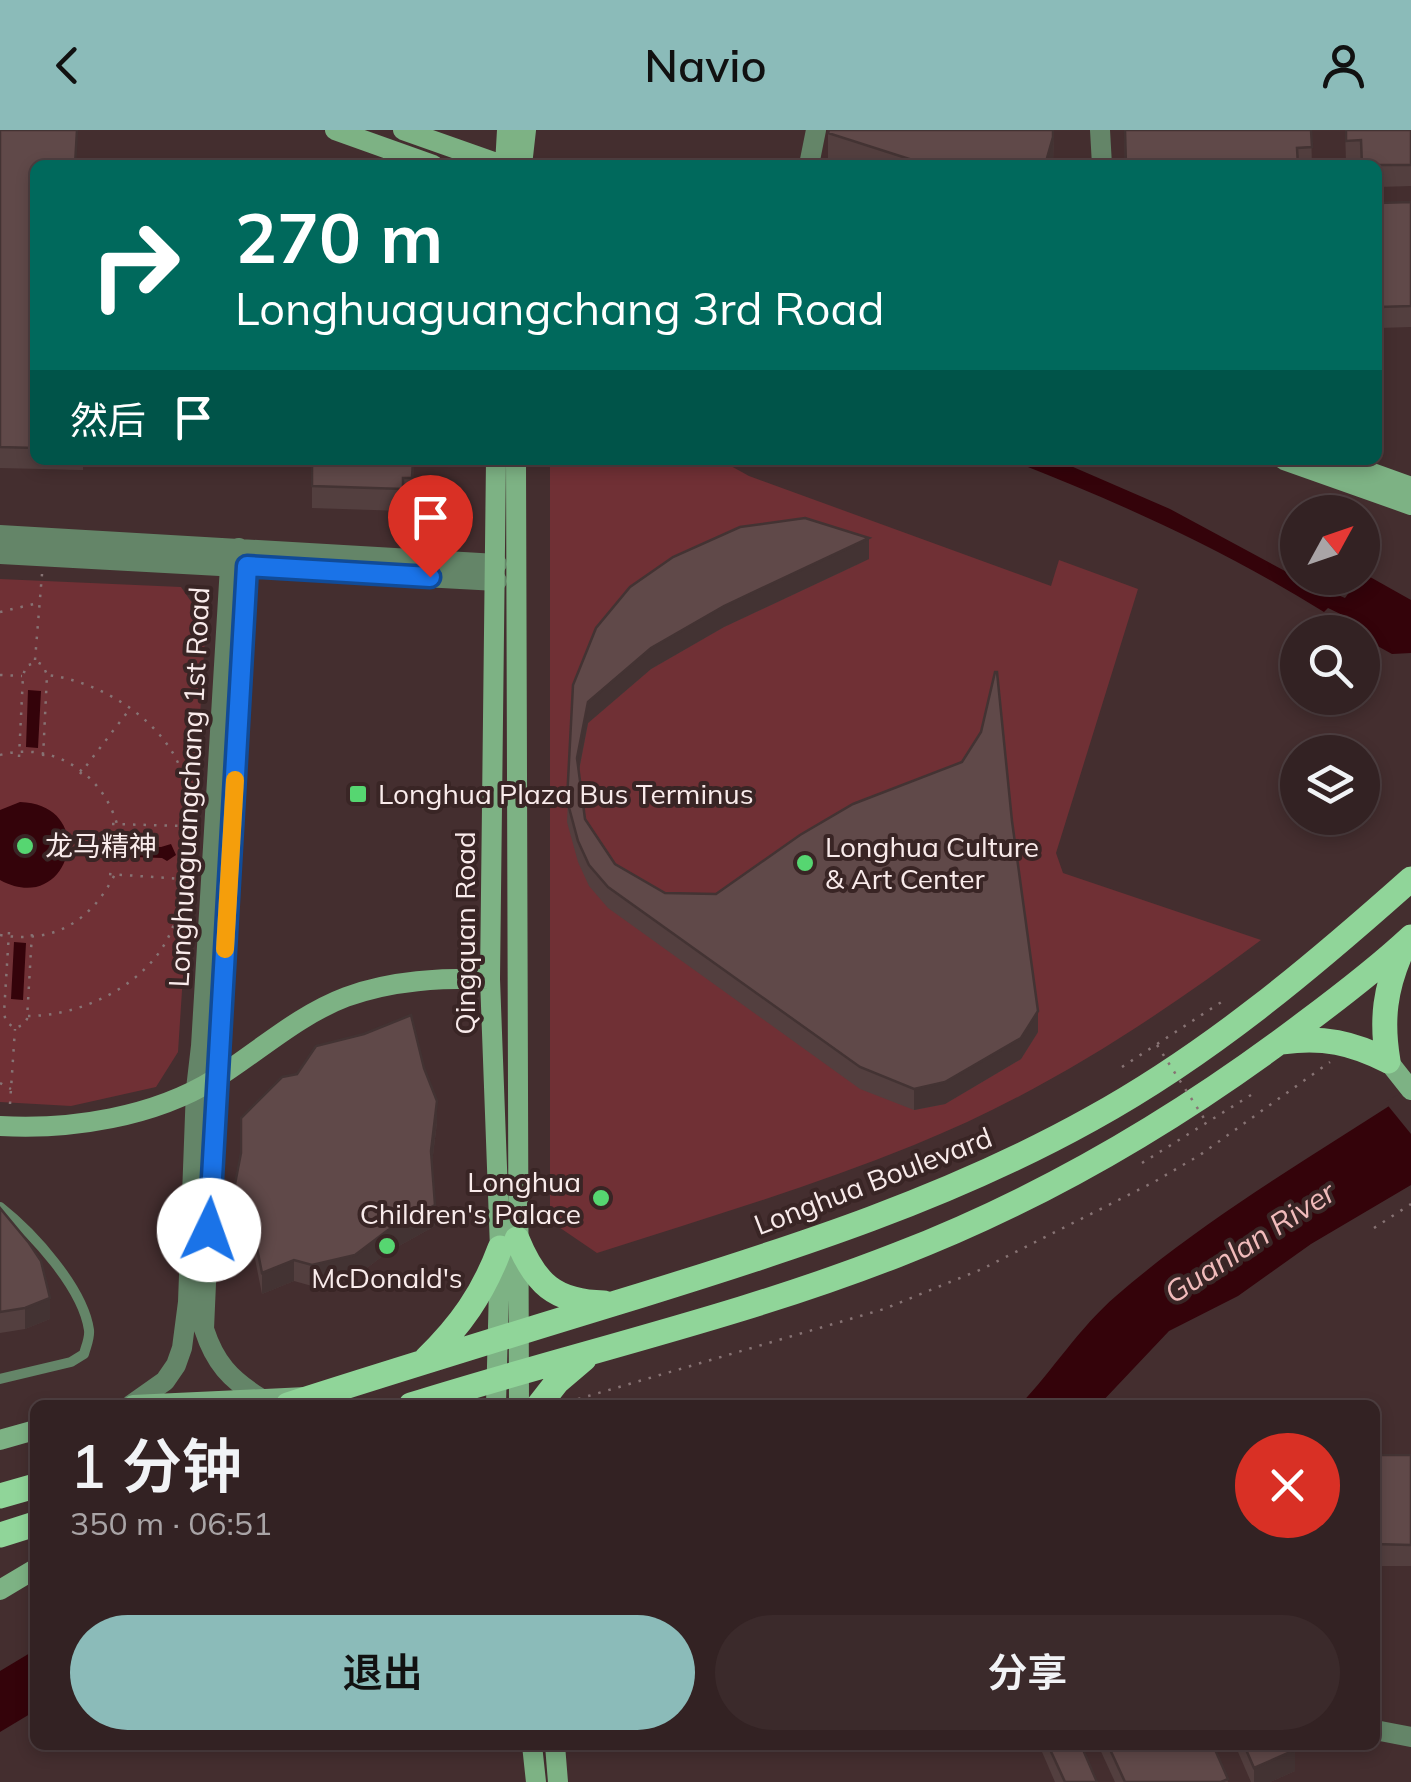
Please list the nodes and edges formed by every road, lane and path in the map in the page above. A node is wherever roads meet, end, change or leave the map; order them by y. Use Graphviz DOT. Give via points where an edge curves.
graph roads {
  1 [pos="335,130"];
  2 [pos="403,130"];
  3 [pos="507,130"];
  4 [pos="526,130"];
  5 [pos="816,130"];
  6 [pos="1100,130"];
  7 [pos="419,160"];
  8 [pos="490,160"];
  9 [pos="504,160"];
  10 [pos="523,160"];
  11 [pos="811,160"];
  12 [pos="1102,160"];
  13 [pos="496,465"];
  14 [pos="516,465"];
  15 [pos="1298,465"];
  16 [pos="1350,465"];
  17 [pos="1411,486"];
  18 [pos="1411,505"];
  19 [pos="0,535"];
  20 [pos="0,554"];
  21 [pos="239,560"];
  22 [pos="497,572"];
  23 [pos="42,574"];
  24 [pos="40,602"];
  25 [pos="0,612"];
  26 [pos="35,662"];
  27 [pos="0,675"];
  28 [pos="47,675"];
  29 [pos="23,676"];
  30 [pos="130,708"];
  31 [pos="20,751"];
  32 [pos="0,755"];
  33 [pos="43,756"];
  34 [pos="19,757"];
  35 [pos="82,772"];
  36 [pos="186,826"];
  37 [pos="109,874"];
  38 [pos="115,874"];
  39 [pos="182,879"];
  40 [pos="1411,879"];
  41 [pos="9,934"];
  42 [pos="0,935"];
  43 [pos="32,935"];
  44 [pos="1408,940"];
  45 [pos="490,979"];
  46 [pos="1226,999"];
  47 [pos="2,1013"];
  48 [pos="28,1016"];
  49 [pos="15,1028"];
  50 [pos="1279,1042"];
  51 [pos="1157,1045"];
  52 [pos="1335,1058"];
  53 [pos="1388,1061"];
  54 [pos="1122,1067"];
  55 [pos="216,1078"];
  56 [pos="0,1083"];
  57 [pos="11,1089"];
  58 [pos="196,1089"];
  59 [pos="1411,1090"];
  60 [pos="1251,1095"];
  61 [pos="10,1104"];
  62 [pos="1206,1123"];
  63 [pos="0,1126"];
  64 [pos="1142,1164"];
  65 [pos="1411,1204"];
  66 [pos="0,1207"];
  67 [pos="1374,1228"];
  68 [pos="509,1244"];
  69 [pos="614,1303"];
  70 [pos="507,1336"];
  71 [pos="594,1352"];
  72 [pos="422,1363"];
  73 [pos="0,1379"];
  74 [pos="502,1386"];
  75 [pos="260,1398"];
  76 [pos="139,1400"];
  77 [pos="223,1400"];
  78 [pos="287,1400"];
  79 [pos="303,1400"];
  80 [pos="444,1400"];
  81 [pos="553,1400"];
  82 [pos="566,1400"];
  83 [pos="30,1431"];
  84 [pos="0,1440"];
  85 [pos="30,1487"];
  86 [pos="0,1496"];
  87 [pos="30,1526"];
  88 [pos="0,1536"];
  89 [pos="30,1572"];
  90 [pos="0,1590"];
  91 [pos="1380,1731"];
  92 [pos="1411,1737"];
  93 [pos="533,1750"];
  94 [pos="555,1750"];
  95 [pos="536,1782"];
  96 [pos="558,1782"];
  1 -- 7 [label="main road"];
  2 -- 8 [label="main road"];
  3 -- 9 [label="main road"];
  4 -- 10 [label="main road"];
  5 -- 11 [label="street"];
  6 -- 12 [label="street"];
  13 -- 22 [label="main road, Qingquan Road"];
  14 -- 68 [label="main road, Qingquan Road"];
  15 -- 18 [label="main road"];
  16 -- 17 [label="main road"];
  19 -- 21 [label="street"];
  20 -- 21 [label="street"];
  21 -- 22 [label="street"];
  21 -- 55 [label="street, Longhuaguangchang 1st Road"];
  21 -- 58 [label="street, Longhuaguangchang 1st Road"];
  22 -- 45 [label="main road, Qingquan Road"];
  23 -- 24 [label="path"];
  24 -- 25 [label="path"];
  24 -- 26 [label="path"];
  26 -- 28 [label="path"];
  26 -- 29 [label="path"];
  27 -- 29 [label="path"];
  28 -- 30 [label="path" via="86,684"];
  28 -- 33 [label="path"];
  29 -- 31 [label="path"];
  30 -- 35 [label="path"];
  30 -- 36 [label="path" via="183,775"];
  31 -- 32 [label="path"];
  31 -- 33 [label="path"];
  31 -- 34 [label="path"];
  33 -- 35 [label="path"];
  35 -- 36 [label="path" via="108,800 114,824"];
  36 -- 39 [label="path"];
  37 -- 38 [label="path"];
  38 -- 39 [label="path"];
  38 -- 43 [label="path" via="86,916 63,931"];
  39 -- 48 [label="path" via="172,932 136,975 78,1008"];
  40 -- 69 [label="main road, Longhua Boulevard" via="1198,1054 1090,1120 884,1216"];
  41 -- 42 [label="path"];
  41 -- 43 [label="path"];
  41 -- 47 [label="path"];
  43 -- 48 [label="path"];
  44 -- 50 [label="main road"];
  44 -- 53 [label="main road" via="1385,997"];
  45 -- 55 [label="main road" via="398,984 341,999"];
  45 -- 68 [label="main road, Qingquan Road"];
  46 -- 51 [label="path"];
  47 -- 49 [label="path"];
  48 -- 49 [label="path"];
  49 -- 57 [label="path"];
  50 -- 53 [label="main road" via="1332,1040"];
  50 -- 71 [label="main road" via="1171,1116 971,1225 829,1279"];
  51 -- 54 [label="path"];
  51 -- 62 [label="path, bridge"];
  52 -- 82 [label="path" via="1200,1156 982,1269 884,1309"];
  53 -- 59 [label="main road"];
  55 -- 58 [label="main road"];
  55 -- 75 [label="street, Longhuaguangchang 1st Road" via="204,1328 222,1370"];
  56 -- 57 [label="path"];
  57 -- 61 [label="path"];
  58 -- 63 [label="main road" via="160,1105 76,1123"];
  58 -- 76 [label="street, Longhuaguangchang 1st Road" via="182,1348 164,1381"];
  60 -- 62 [label="path"];
  62 -- 64 [label="path"];
  65 -- 67 [label="path"];
  66 -- 73 [label="lane" via="64,1276 90,1334 84,1354 72,1362"];
  68 -- 69 [label="main road" via="548,1289"];
  68 -- 70 [label="main road, Qingquan Road"];
  68 -- 72 [label="main road" via="466,1318"];
  69 -- 70 [label="main road, Longhua Boulevard"];
  70 -- 72 [label="main road, Longhua Boulevard"];
  70 -- 74 [label="main road, Qingquan Road"];
  71 -- 74 [label="main road"];
  71 -- 81 [label="main road" via="557,1382"];
  72 -- 79 [label="main road, Longhua Boulevard"];
  74 -- 80 [label="main road"];
  75 -- 77 [label="main road"];
  75 -- 78 [label="main road"];
  83 -- 84 [label="main road"];
  85 -- 86 [label="main road"];
  87 -- 88 [label="main road"];
  89 -- 90 [label="main road"];
  91 -- 92 [label="street"];
  93 -- 95 [label="main road"];
  94 -- 96 [label="main road"];
}
